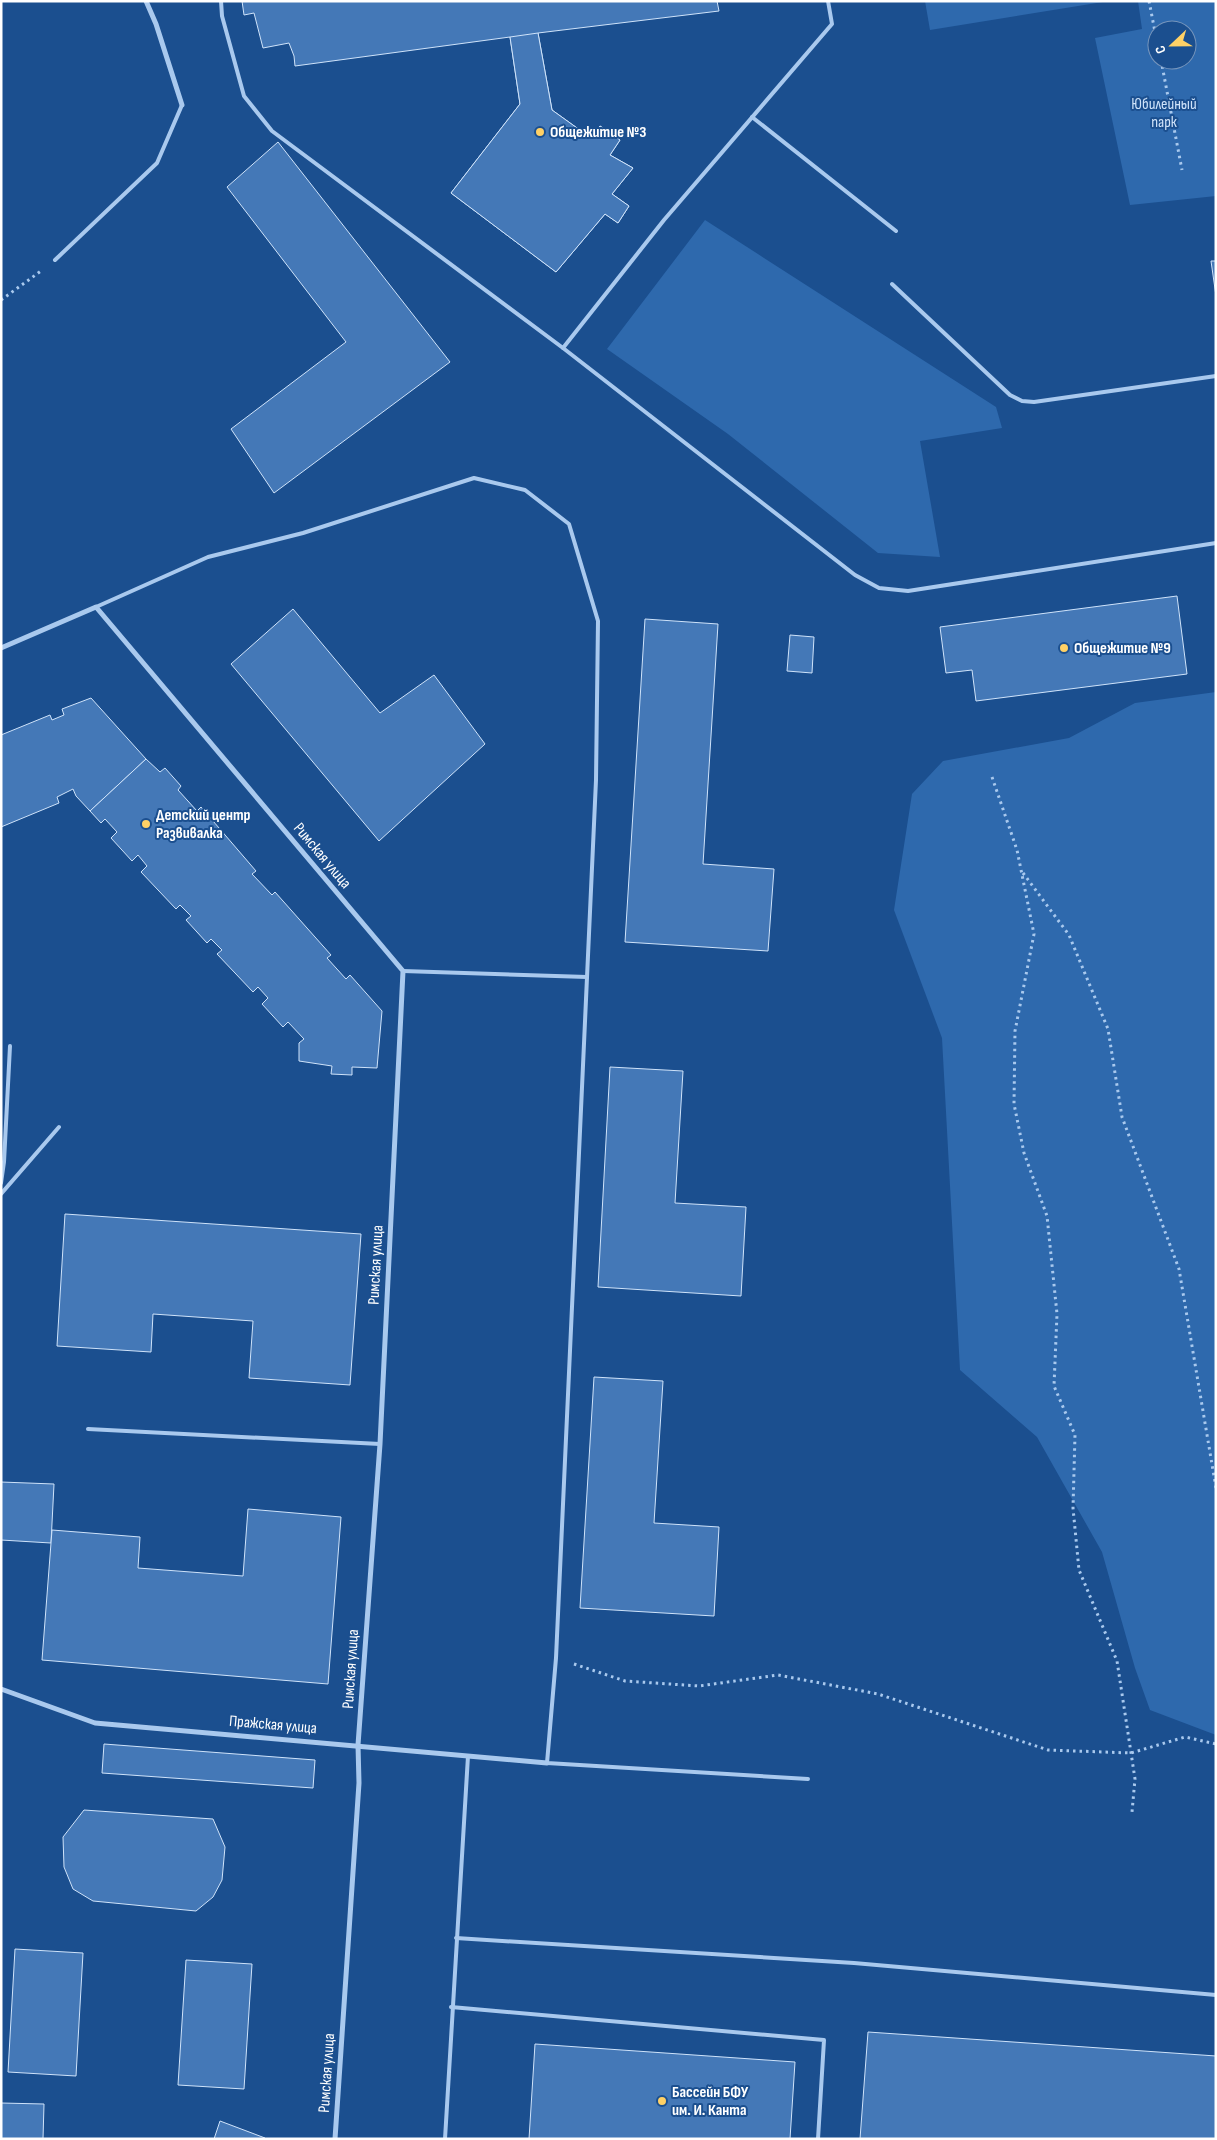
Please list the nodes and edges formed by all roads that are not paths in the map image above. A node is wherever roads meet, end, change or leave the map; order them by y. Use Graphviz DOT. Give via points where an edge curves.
graph roads {
  1 [pos="146,1"];
  2 [pos="221,1"];
  3 [pos="828,1"];
  4 [pos="182,105"];
  5 [pos="752,117"];
  6 [pos="896,231"];
  7 [pos="55,260"];
  8 [pos="892,284"];
  9 [pos="563,348"];
  10 [pos="1216,376"];
  11 [pos="1216,543"];
  12 [pos="96,607"];
  13 [pos="1,648"];
  14 [pos="403,971"];
  15 [pos="587,977"];
  16 [pos="10,1046"];
  17 [pos="60,1127"];
  18 [pos="1,1183"];
  19 [pos="1,1194"];
  20 [pos="88,1429"];
  21 [pos="380,1444"];
  22 [pos="1,1689"];
  23 [pos="358,1745"];
  24 [pos="468,1756"];
  25 [pos="547,1763"];
  26 [pos="808,1779"];
  27 [pos="456,1938"];
  28 [pos="1216,1995"];
  29 [pos="451,2007"];
  30 [pos="335,2139"];
  31 [pos="444,2139"];
  32 [pos="818,2139"];
  1 -- 4 [label="street"];
  2 -- 9 [label="lane" via="222,16 244,96 272,131"];
  3 -- 5 [label="lane" via="832,24"];
  4 -- 7 [label="lane" via="157,163"];
  5 -- 6 [label="lane"];
  5 -- 9 [label="lane" via="664,220"];
  8 -- 10 [label="lane" via="1010,395 1022,401 1034,402"];
  9 -- 11 [label="lane" via="855,576 879,588 908,591"];
  12 -- 13 [label="street"];
  12 -- 14 [label="street, Римская улица"];
  12 -- 15 [label="lane" via="208,557 303,534 474,478 525,490 569,524 598,621 596,780"];
  14 -- 15 [label="lane"];
  14 -- 21 [label="street, Римская улица"];
  15 -- 25 [label="lane" via="556,1658"];
  16 -- 18 [label="lane"];
  17 -- 19 [label="lane"];
  20 -- 21 [label="lane"];
  21 -- 23 [label="street, Римская улица"];
  22 -- 23 [label="street, Пражская улица" via="95,1723"];
  23 -- 24 [label="street, Пражская улица"];
  23 -- 30 [label="street, Римская улица" via="359,1783"];
  24 -- 25 [label="street, Пражская улица"];
  24 -- 27 [label="lane"];
  25 -- 26 [label="lane"];
  27 -- 28 [label="lane" via="854,1963"];
  27 -- 29 [label="lane"];
  29 -- 31 [label="lane"];
  29 -- 32 [label="lane" via="824,2040"];
}
